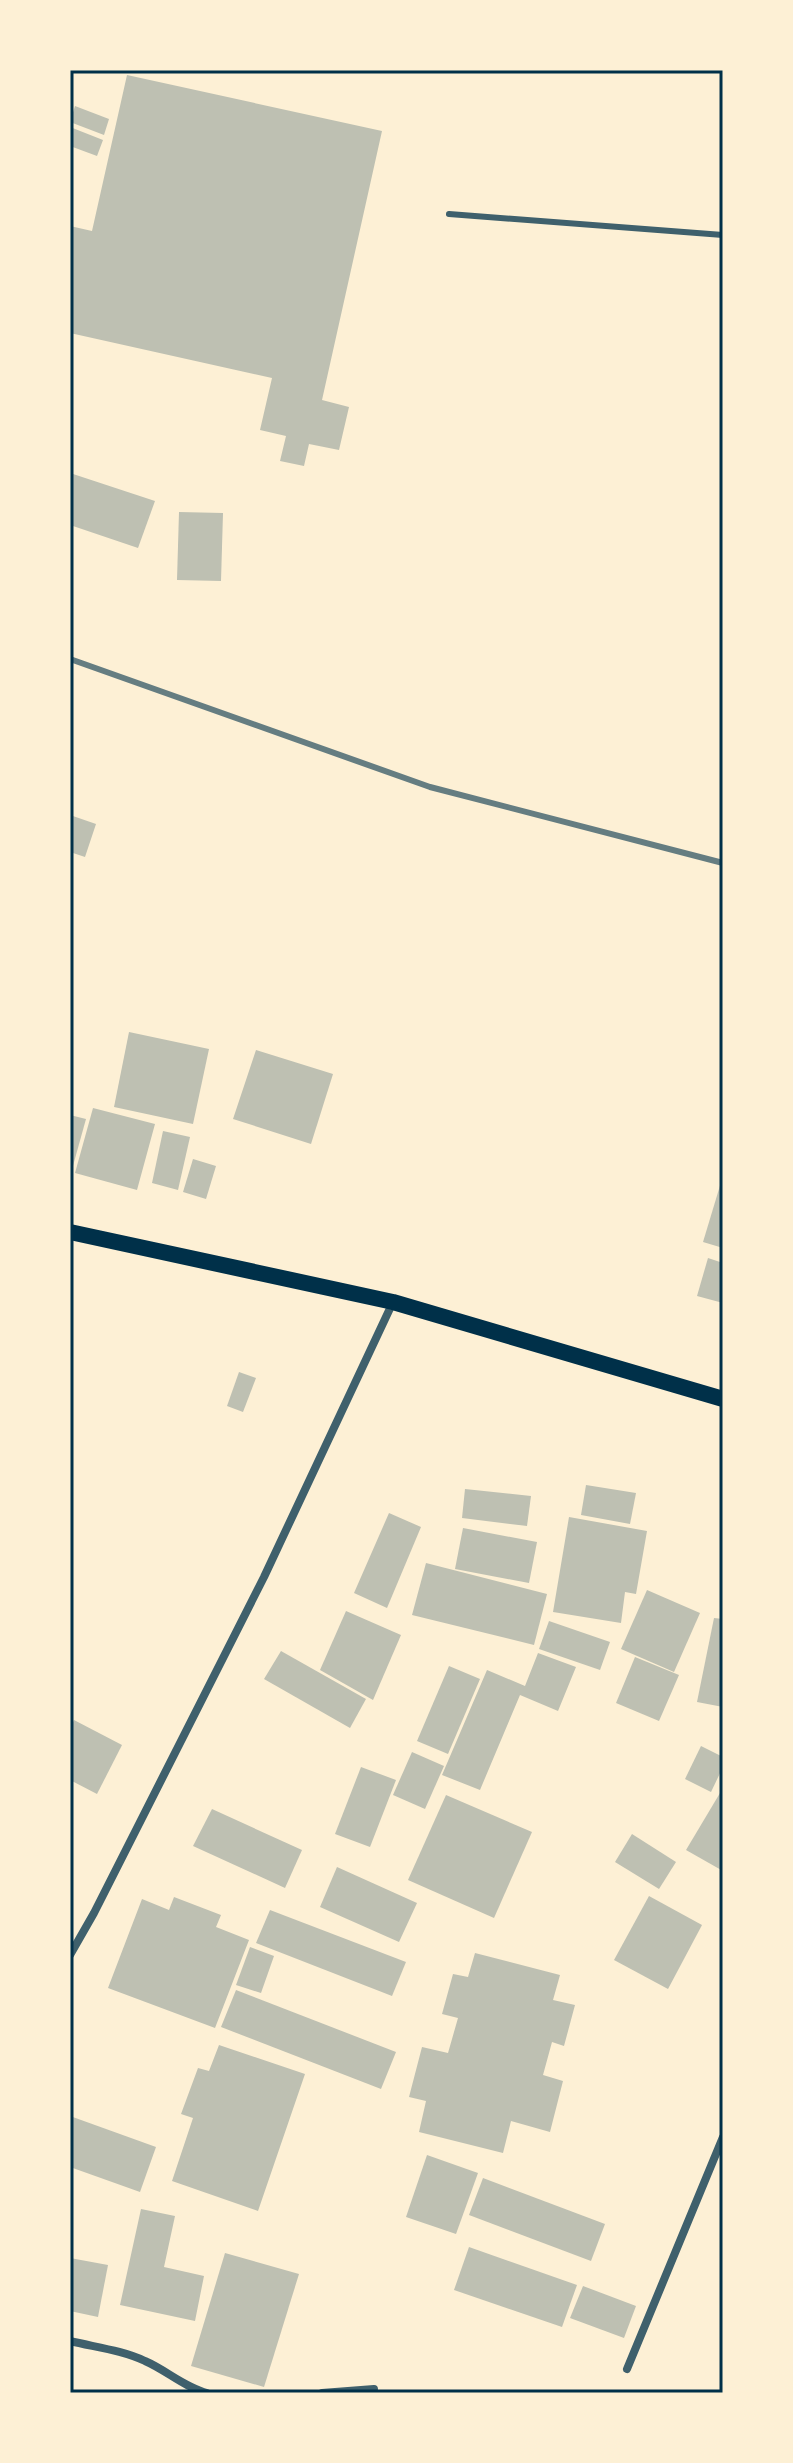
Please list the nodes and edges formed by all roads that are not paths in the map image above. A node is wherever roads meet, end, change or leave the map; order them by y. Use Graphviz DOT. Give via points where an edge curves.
graph roads {
  1 [pos="449,214"];
  2 [pos="723,235"];
  3 [pos="70,1232"];
  4 [pos="393,1302"];
  5 [pos="723,1399"];
  6 [pos="70,1955"];
  7 [pos="723,2137"];
  8 [pos="70,2341"];
  9 [pos="627,2369"];
  10 [pos="374,2389"];
  11 [pos="207,2393"];
  12 [pos="322,2393"];
  1 -- 2 [label="lane"];
  3 -- 4 [label="main road"];
  4 -- 5 [label="main road"];
  4 -- 6 [label="street" via="264,1577"];
  7 -- 9 [label="street"];
  8 -- 11 [label="street" via="140,2358"];
  10 -- 12 [label="street"];
}
